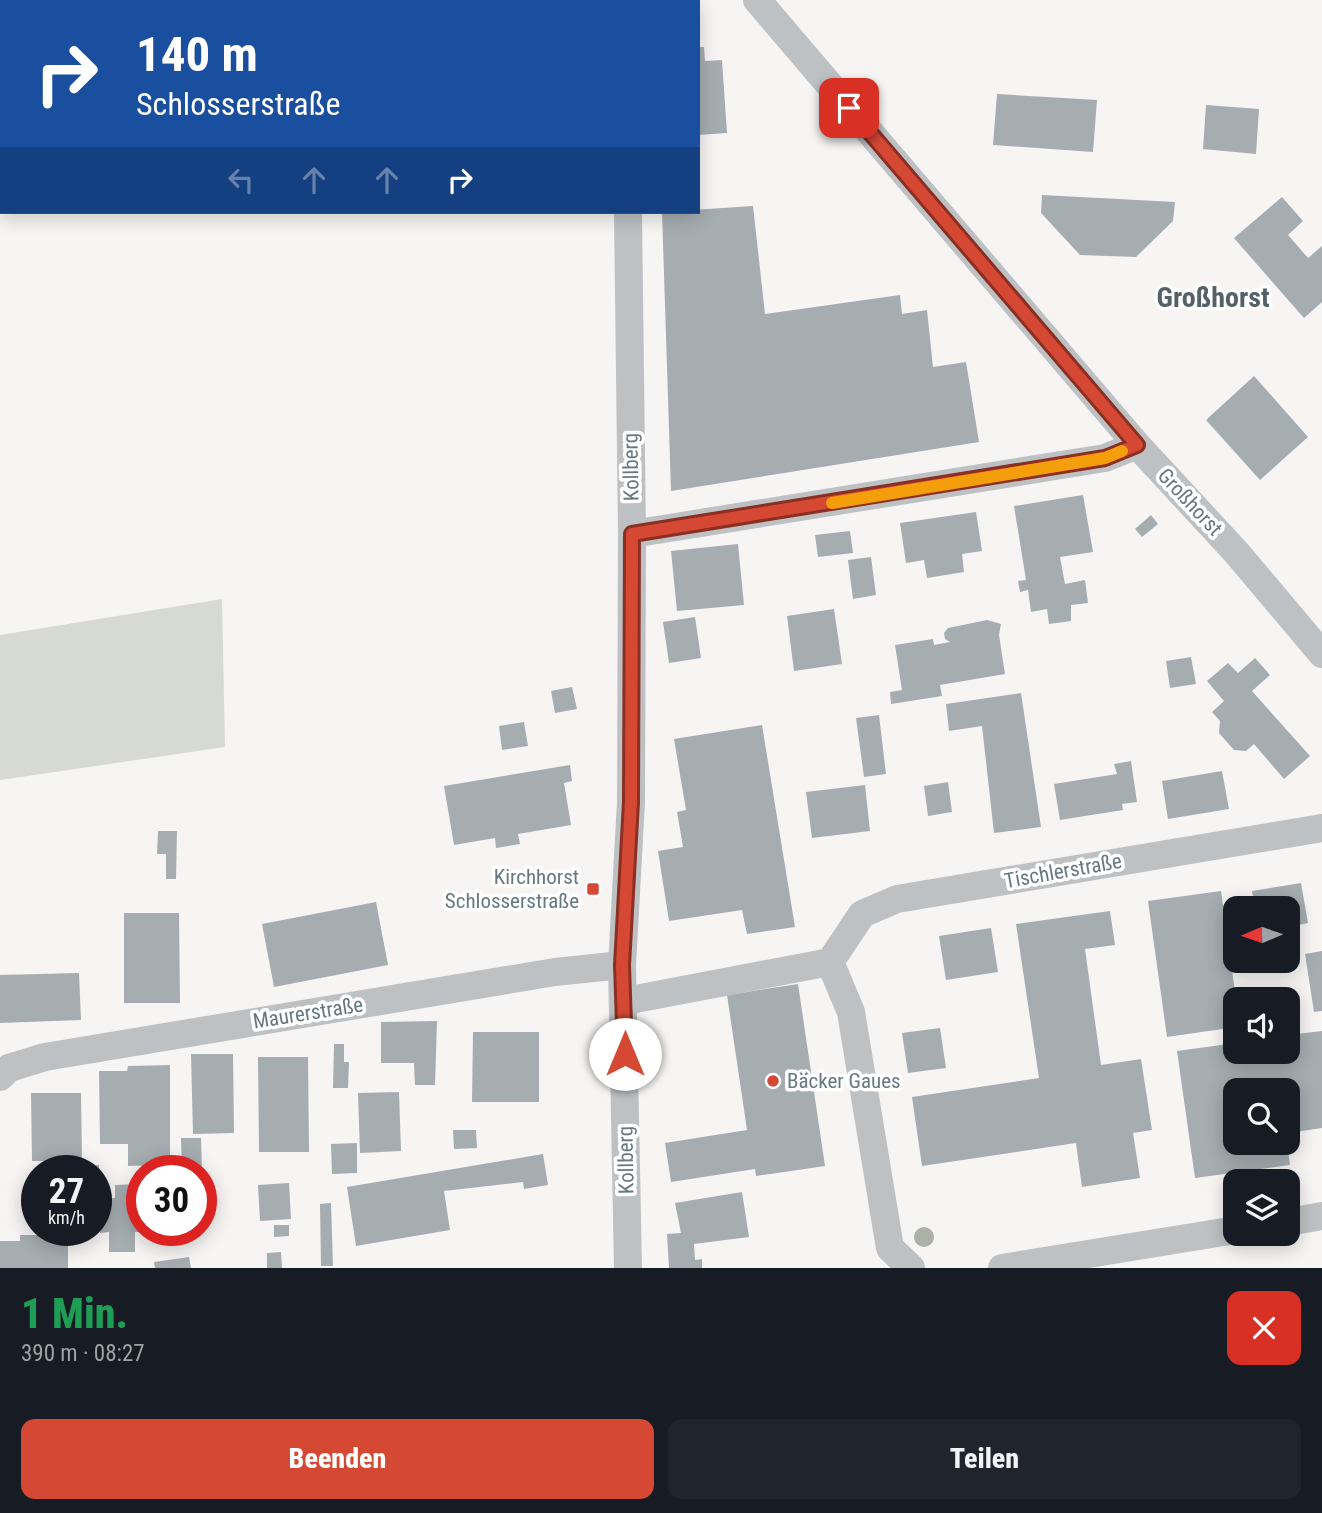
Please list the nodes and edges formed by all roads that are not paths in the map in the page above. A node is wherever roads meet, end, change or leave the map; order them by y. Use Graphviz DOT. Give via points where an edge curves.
graph roads {
  1 [pos="757,0"];
  2 [pos="628,214"];
  3 [pos="1137,445"];
  4 [pos="632,534"];
  5 [pos="1322,654"];
  6 [pos="1322,828"];
  7 [pos="830,962"];
  8 [pos="622,965"];
  9 [pos="625,1001"];
  10 [pos="0,1077"];
  11 [pos="1322,1216"];
  12 [pos="1300,1220"];
  13 [pos="1223,1232"];
  14 [pos="628,1268"];
  15 [pos="911,1268"];
  16 [pos="1002,1268"];
  1 -- 3 [label="street, Großhorst"];
  2 -- 4 [label="street, Kollberg"];
  3 -- 4 [label="street" via="1105,458"];
  3 -- 5 [label="street, Großhorst"];
  4 -- 8 [label="street, Kollberg" via="631,802"];
  6 -- 7 [label="street, Tischlerstraße" via="897,900 862,915"];
  7 -- 9 [label="street"];
  7 -- 15 [label="street" via="851,1012 890,1248"];
  8 -- 9 [label="street, Kollberg"];
  8 -- 10 [label="street, Maurerstraße" via="555,972 45,1057 9,1068"];
  9 -- 14 [label="street, Kollberg"];
  11 -- 12 [label="street"];
  13 -- 16 [label="street"];
}
